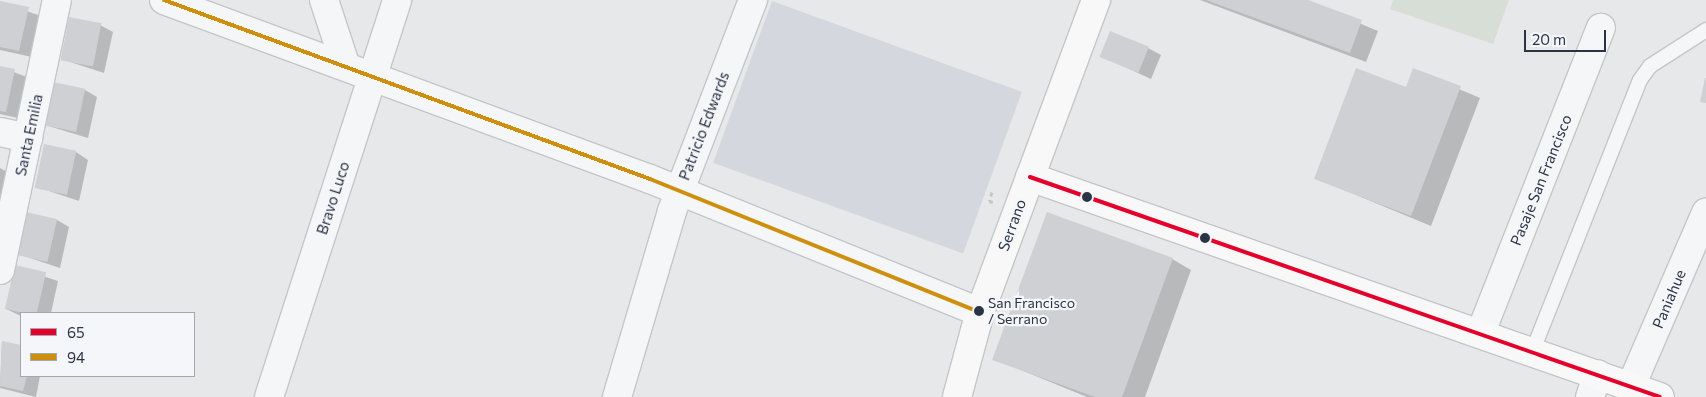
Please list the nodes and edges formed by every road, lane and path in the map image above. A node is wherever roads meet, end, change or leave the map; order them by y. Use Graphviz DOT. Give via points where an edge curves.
graph roads {
  1 [pos="57,0"];
  2 [pos="164,0"];
  3 [pos="324,0"];
  4 [pos="397,0"];
  5 [pos="753,0"];
  6 [pos="1096,0"];
  7 [pos="1601,28"];
  8 [pos="1706,30"];
  9 [pos="345,64"];
  10 [pos="373,74"];
  11 [pos="0,132"];
  12 [pos="28,138"];
  13 [pos="1030,177"];
  14 [pos="680,191"];
  15 [pos="1706,213"];
  16 [pos="0,270"];
  17 [pos="980,312"];
  18 [pos="1481,332"];
  19 [pos="1533,350"];
  20 [pos="1594,386"];
  21 [pos="1631,386"];
  22 [pos="269,397"];
  23 [pos="618,397"];
  24 [pos="957,397"];
  25 [pos="1660,397"];
  1 -- 12 [label="street, Santa Emilia"];
  2 -- 9 [label="street"];
  3 -- 9 [label="street"];
  4 -- 10 [label="street, Bravo Luco"];
  5 -- 14 [label="street, Patricio Edwards"];
  6 -- 13 [label="main road, Serrano"];
  7 -- 18 [label="street, Pasaje San Francisco"];
  8 -- 19 [label="lane" via="1650,66 1640,80"];
  9 -- 10 [label="street"];
  10 -- 14 [label="street"];
  10 -- 22 [label="street, Bravo Luco"];
  11 -- 12 [label="street"];
  12 -- 16 [label="street, Santa Emilia"];
  13 -- 17 [label="main road, Serrano"];
  13 -- 18 [label="main road"];
  14 -- 17 [label="street"];
  14 -- 23 [label="street, Patricio Edwards"];
  15 -- 21 [label="street, Paniahue"];
  17 -- 24 [label="main road, Serrano"];
  18 -- 19 [label="main road"];
  19 -- 20 [label="main road"];
  20 -- 21 [label="main road"];
  21 -- 25 [label="main road"];
}
